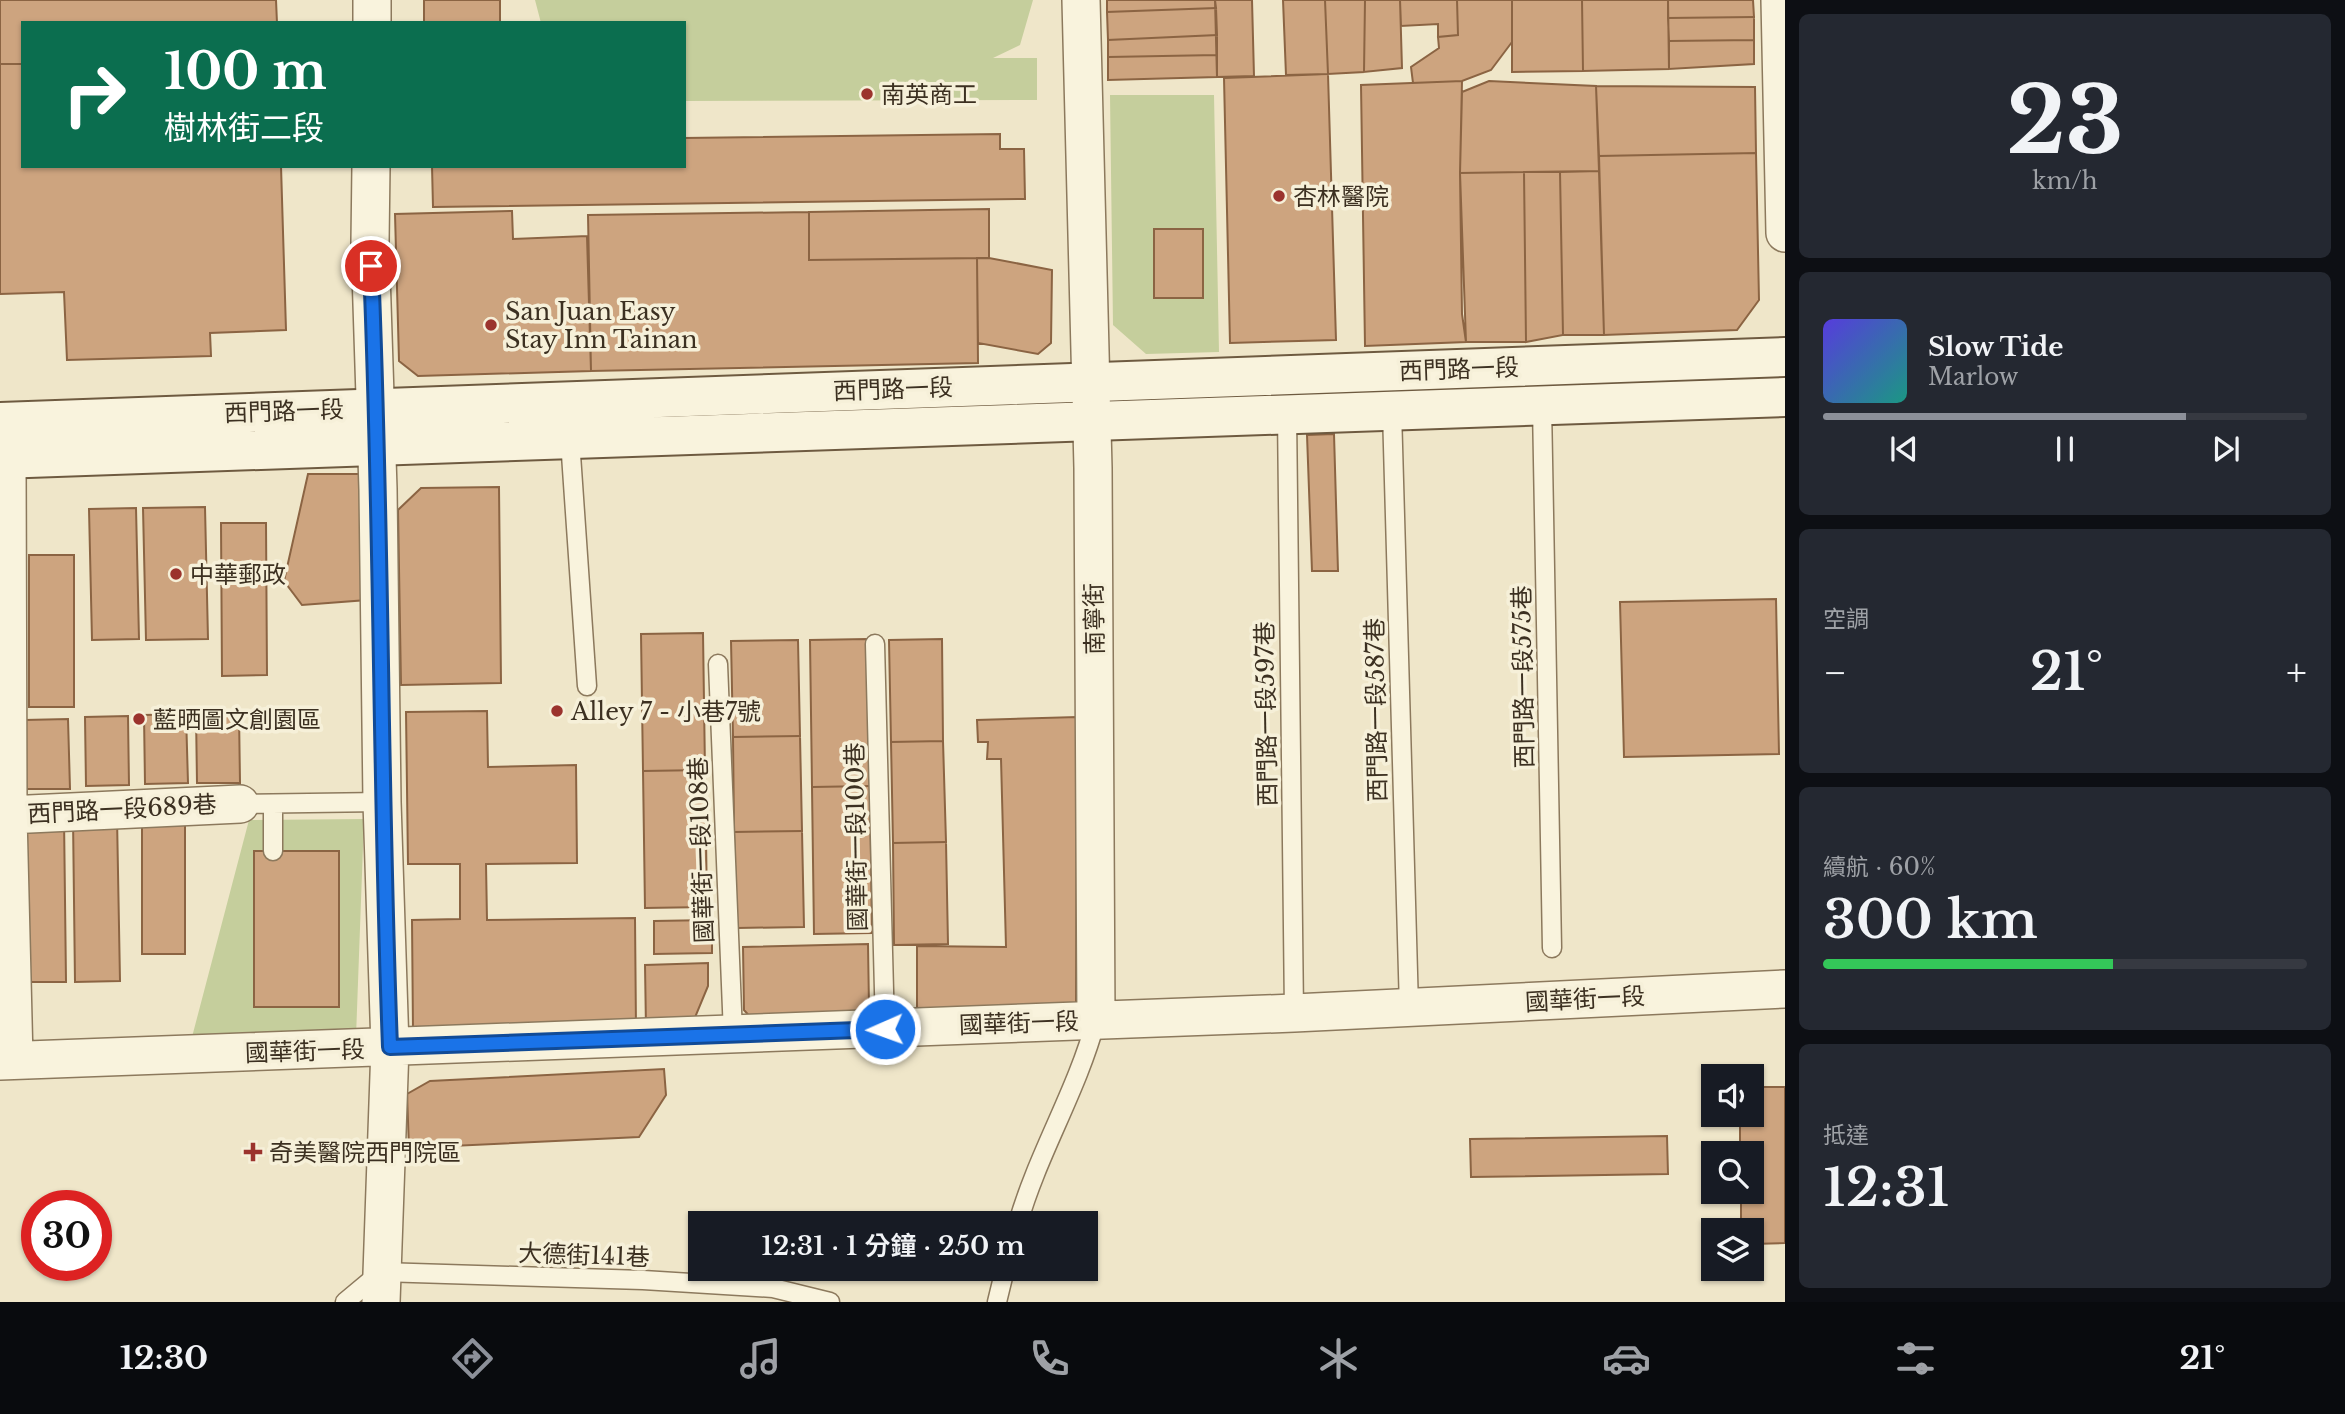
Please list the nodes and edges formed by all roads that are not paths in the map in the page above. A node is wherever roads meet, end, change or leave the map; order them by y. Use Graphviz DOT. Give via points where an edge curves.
graph roads {
  1 [pos="372,0"];
  2 [pos="1081,0"];
  3 [pos="1780,0"];
  4 [pos="372,21"];
  5 [pos="371,168"];
  6 [pos="1785,233"];
  7 [pos="1785,357"];
  8 [pos="1089,382"];
  9 [pos="1785,397"];
  10 [pos="1542,406"];
  11 [pos="376,408"];
  12 [pos="1392,411"];
  13 [pos="1287,414"];
  14 [pos="1090,421"];
  15 [pos="0,422"];
  16 [pos="570,439"];
  17 [pos="377,446"];
  18 [pos="4,459"];
  19 [pos="876,644"];
  20 [pos="718,664"];
  21 [pos="587,685"];
  22 [pos="382,802"];
  23 [pos="257,804"];
  24 [pos="4,815"];
  25 [pos="273,851"];
  26 [pos="1552,948"];
  27 [pos="1785,989"];
  28 [pos="1409,1009"];
  29 [pos="1294,1013"];
  30 [pos="1096,1020"];
  31 [pos="885,1029"];
  32 [pos="733,1034"];
  33 [pos="390,1047"];
  34 [pos="7,1061"];
  35 [pos="1021,1211"];
  36 [pos="1002,1281"];
  37 [pos="381,1287"];
  38 [pos="345,1302"];
  39 [pos="830,1302"];
  40 [pos="997,1302"];
  1 -- 4 [label="street"];
  2 -- 8 [label="street, 南寧街"];
  3 -- 6 [label="street"];
  5 -- 11 [label="street"];
  7 -- 8 [label="street, 西門路一段"];
  8 -- 11 [label="street, 西門路一段"];
  8 -- 14 [label="street, 南寧街"];
  9 -- 10 [label="street, 西門路一段"];
  10 -- 12 [label="street, 西門路一段"];
  10 -- 26 [label="lane, 西門路一段575巷"];
  11 -- 15 [label="street, 西門路一段"];
  11 -- 17 [label="street"];
  12 -- 13 [label="street, 西門路一段"];
  12 -- 28 [label="lane, 西門路一段587巷"];
  13 -- 14 [label="street, 西門路一段"];
  13 -- 29 [label="lane, 西門路一段597巷"];
  14 -- 16 [label="street, 西門路一段"];
  14 -- 30 [label="street, 南寧街"];
  16 -- 17 [label="street, 西門路一段"];
  16 -- 21 [label="lane"];
  17 -- 18 [label="street, 西門路一段"];
  17 -- 22 [label="street"];
  18 -- 24 [label="street, 西門路一段689巷"];
  19 -- 31 [label="lane, 國華街一段100巷"];
  20 -- 32 [label="lane, 國華街一段108巷"];
  22 -- 23 [label="lane, 西門路一段689巷"];
  22 -- 33 [label="street"];
  23 -- 24 [label="street, 西門路一段689巷"];
  23 -- 25 [label="lane"];
  24 -- 34 [label="street"];
  27 -- 28 [label="street, 國華街一段"];
  28 -- 29 [label="street, 國華街一段"];
  29 -- 30 [label="street, 國華街一段"];
  30 -- 31 [label="street, 國華街一段"];
  30 -- 35 [label="lane, 南寧街" via="1088,1051"];
  31 -- 32 [label="street, 國華街一段"];
  32 -- 33 [label="street, 國華街一段"];
  33 -- 34 [label="street, 國華街一段"];
  33 -- 37 [label="street"];
  36 -- 40 [label="lane"];
  37 -- 38 [label="lane"];
  37 -- 39 [label="lane, 大德街141巷" via="643,1280 772,1288"];
}
